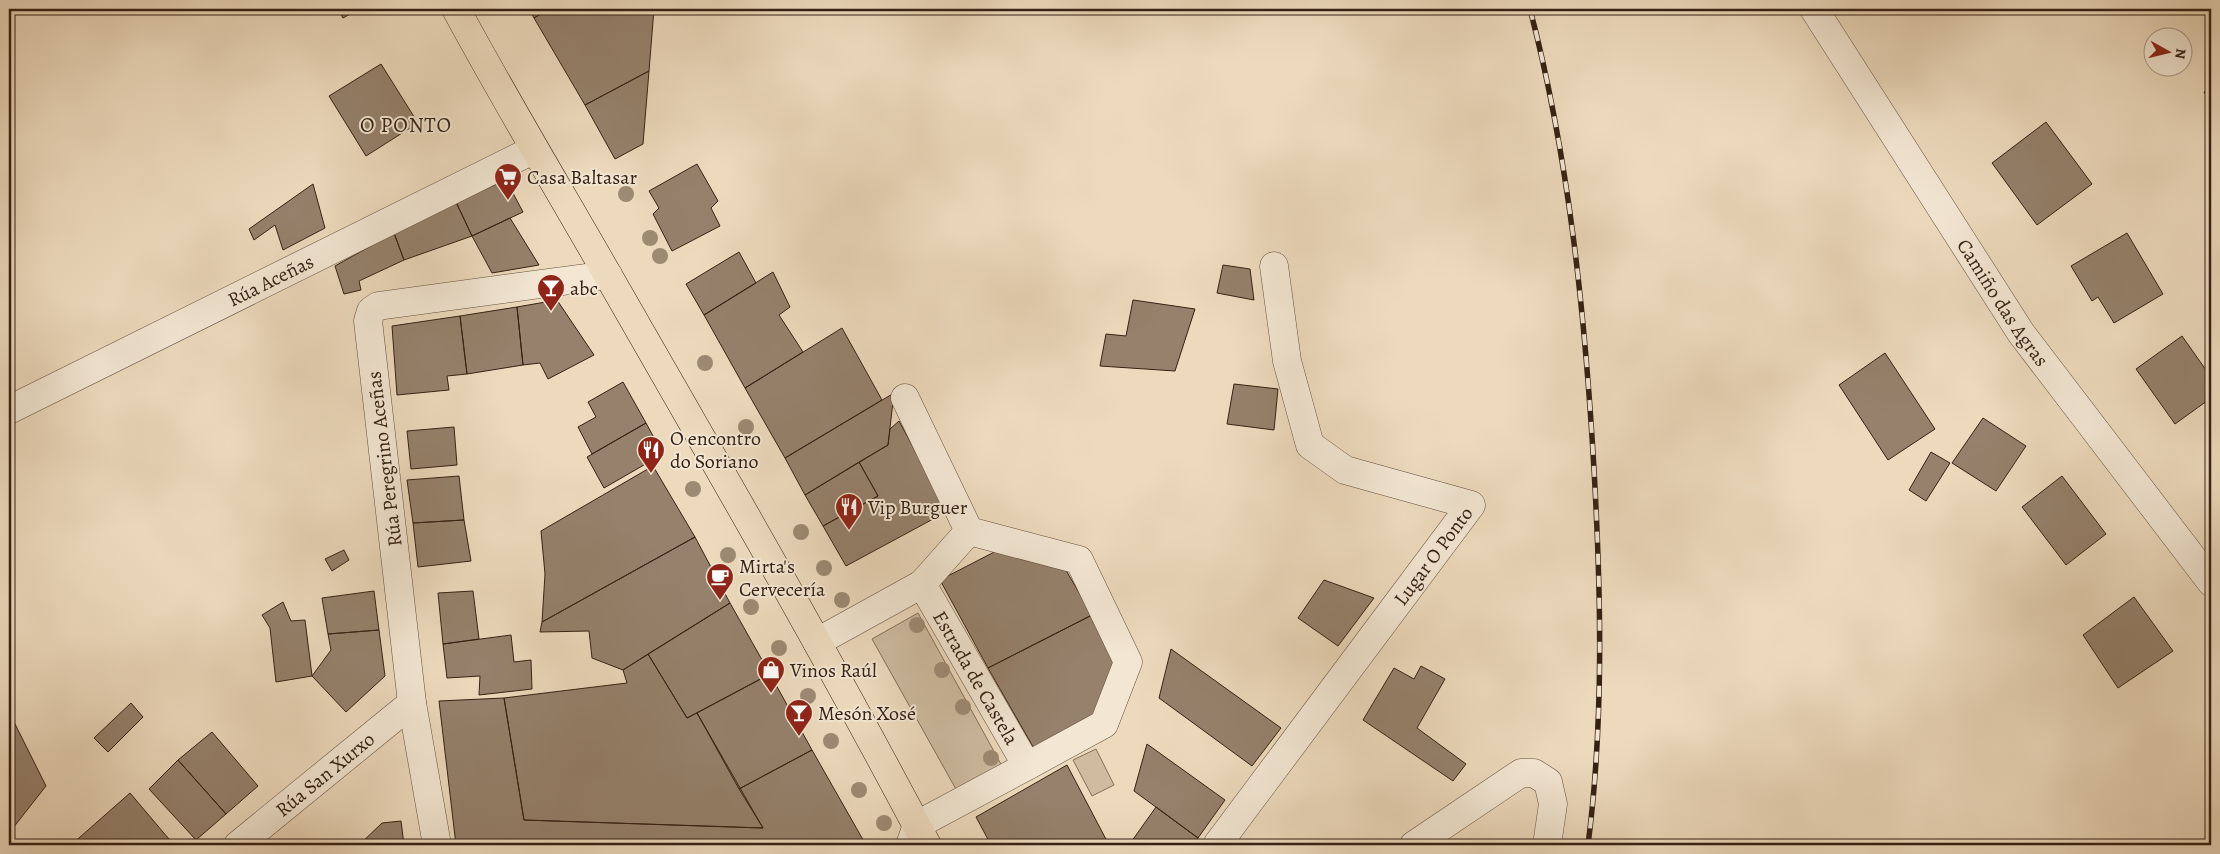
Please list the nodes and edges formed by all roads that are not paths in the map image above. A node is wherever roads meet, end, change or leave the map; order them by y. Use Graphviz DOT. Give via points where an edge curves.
graph roads {
  1 [pos="456,9"];
  2 [pos="1814,9"];
  3 [pos="533,150"];
  4 [pos="1274,266"];
  5 [pos="608,275"];
  6 [pos="905,398"];
  7 [pos="9,410"];
  8 [pos="969,531"];
  9 [pos="2211,582"];
  10 [pos="922,584"];
  11 [pos="817,642"];
  12 [pos="412,703"];
  13 [pos="1027,766"];
  14 [pos="918,839"];
  15 [pos="238,845"];
  16 [pos="437,845"];
  17 [pos="1217,845"];
  18 [pos="1414,845"];
  19 [pos="1547,845"];
  1 -- 3 [label="main road, Estrada de Castela"];
  2 -- 9 [label="street, Camiño das Agras" via="2020,333"];
  3 -- 5 [label="main road, Estrada de Castela"];
  3 -- 7 [label="street, Rúa Aceñas"];
  4 -- 17 [label="street, Lugar O Ponto" via="1287,361 1310,445 1345,470 1472,505"];
  5 -- 11 [label="main road, Estrada de Castela"];
  5 -- 12 [label="street, Rúa Peregrino Aceñas" via="378,306 371,312 368,321"];
  6 -- 8 [label="street"];
  8 -- 10 [label="street"];
  8 -- 13 [label="street" via="1079,560 1128,662 1104,724"];
  10 -- 11 [label="street"];
  10 -- 13 [label="street, Estrada de Castela"];
  11 -- 14 [label="main road, Estrada de Castela"];
  12 -- 15 [label="street, Rúa San Xurxo"];
  12 -- 16 [label="street, Rúa Peregrino Aceñas"];
  13 -- 14 [label="street, Estrada de Castela"];
  18 -- 19 [label="street" via="1521,773 1534,774 1548,782 1553,804"];
}
